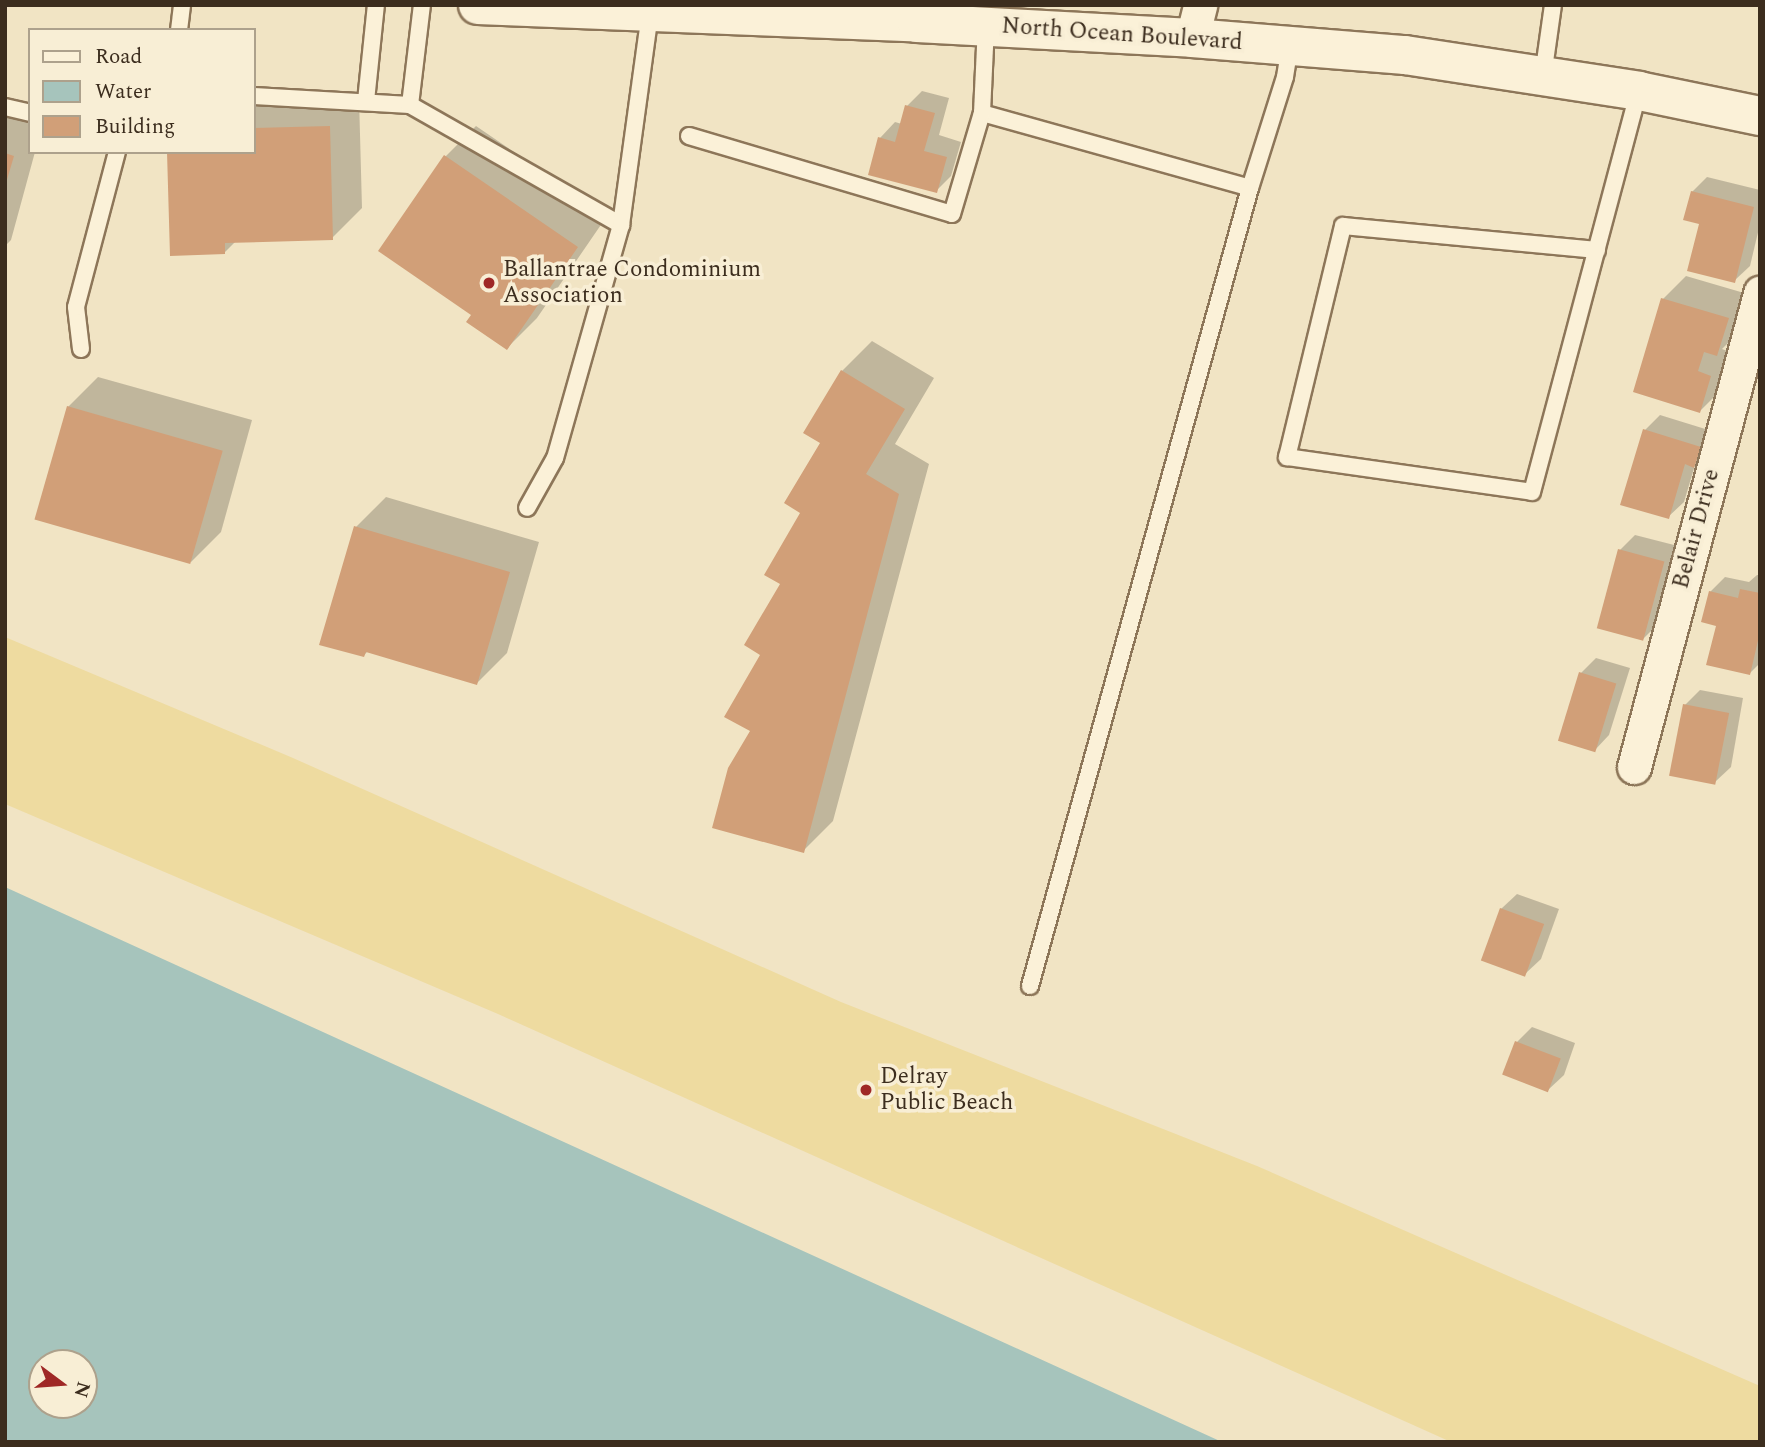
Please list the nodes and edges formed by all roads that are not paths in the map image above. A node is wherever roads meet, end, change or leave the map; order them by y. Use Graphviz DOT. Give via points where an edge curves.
graph roads {
  1 [pos="182,5"];
  2 [pos="376,5"];
  3 [pos="422,5"];
  4 [pos="478,5"];
  5 [pos="1553,5"];
  6 [pos="650,12"];
  7 [pos="918,14"];
  8 [pos="1196,22"];
  9 [pos="986,26"];
  10 [pos="178,28"];
  11 [pos="1290,46"];
  12 [pos="1543,76"];
  13 [pos="1639,91"];
  14 [pos="256,96"];
  15 [pos="366,101"];
  16 [pos="410,105"];
  17 [pos="5,107"];
  18 [pos="28,113"];
  19 [pos="982,113"];
  20 [pos="1760,116"];
  21 [pos="689,136"];
  22 [pos="116,154"];
  23 [pos="1250,188"];
  24 [pos="621,225"];
  25 [pos="1597,250"];
  26 [pos="1760,292"];
  27 [pos="81,349"];
  28 [pos="527,508"];
  29 [pos="1634,767"];
  30 [pos="1030,986"];
  1 -- 10 [label="lane"];
  2 -- 15 [label="lane"];
  3 -- 16 [label="lane"];
  4 -- 6 [label="main road, North Ocean Boulevard"];
  5 -- 12 [label="lane"];
  6 -- 7 [label="main road, North Ocean Boulevard"];
  6 -- 24 [label="lane"];
  7 -- 9 [label="main road, North Ocean Boulevard"];
  8 -- 9 [label="main road, North Ocean Boulevard"];
  8 -- 11 [label="main road, North Ocean Boulevard"];
  9 -- 19 [label="lane"];
  11 -- 12 [label="main road, North Ocean Boulevard" via="1405,55"];
  11 -- 23 [label="lane"];
  12 -- 13 [label="main road, North Ocean Boulevard"];
  13 -- 20 [label="main road, North Ocean Boulevard"];
  13 -- 25 [label="lane"];
  14 -- 15 [label="lane"];
  15 -- 16 [label="lane"];
  16 -- 24 [label="lane"];
  17 -- 18 [label="lane"];
  19 -- 21 [label="lane" via="952,214"];
  19 -- 23 [label="lane"];
  22 -- 27 [label="lane" via="76,307"];
  23 -- 30 [label="lane"];
  24 -- 28 [label="lane" via="555,458"];
  25 -- 25 [label="lane" via="1532,492 1287,457 1343,226"];
  26 -- 29 [label="street, Belair Drive"];
}
